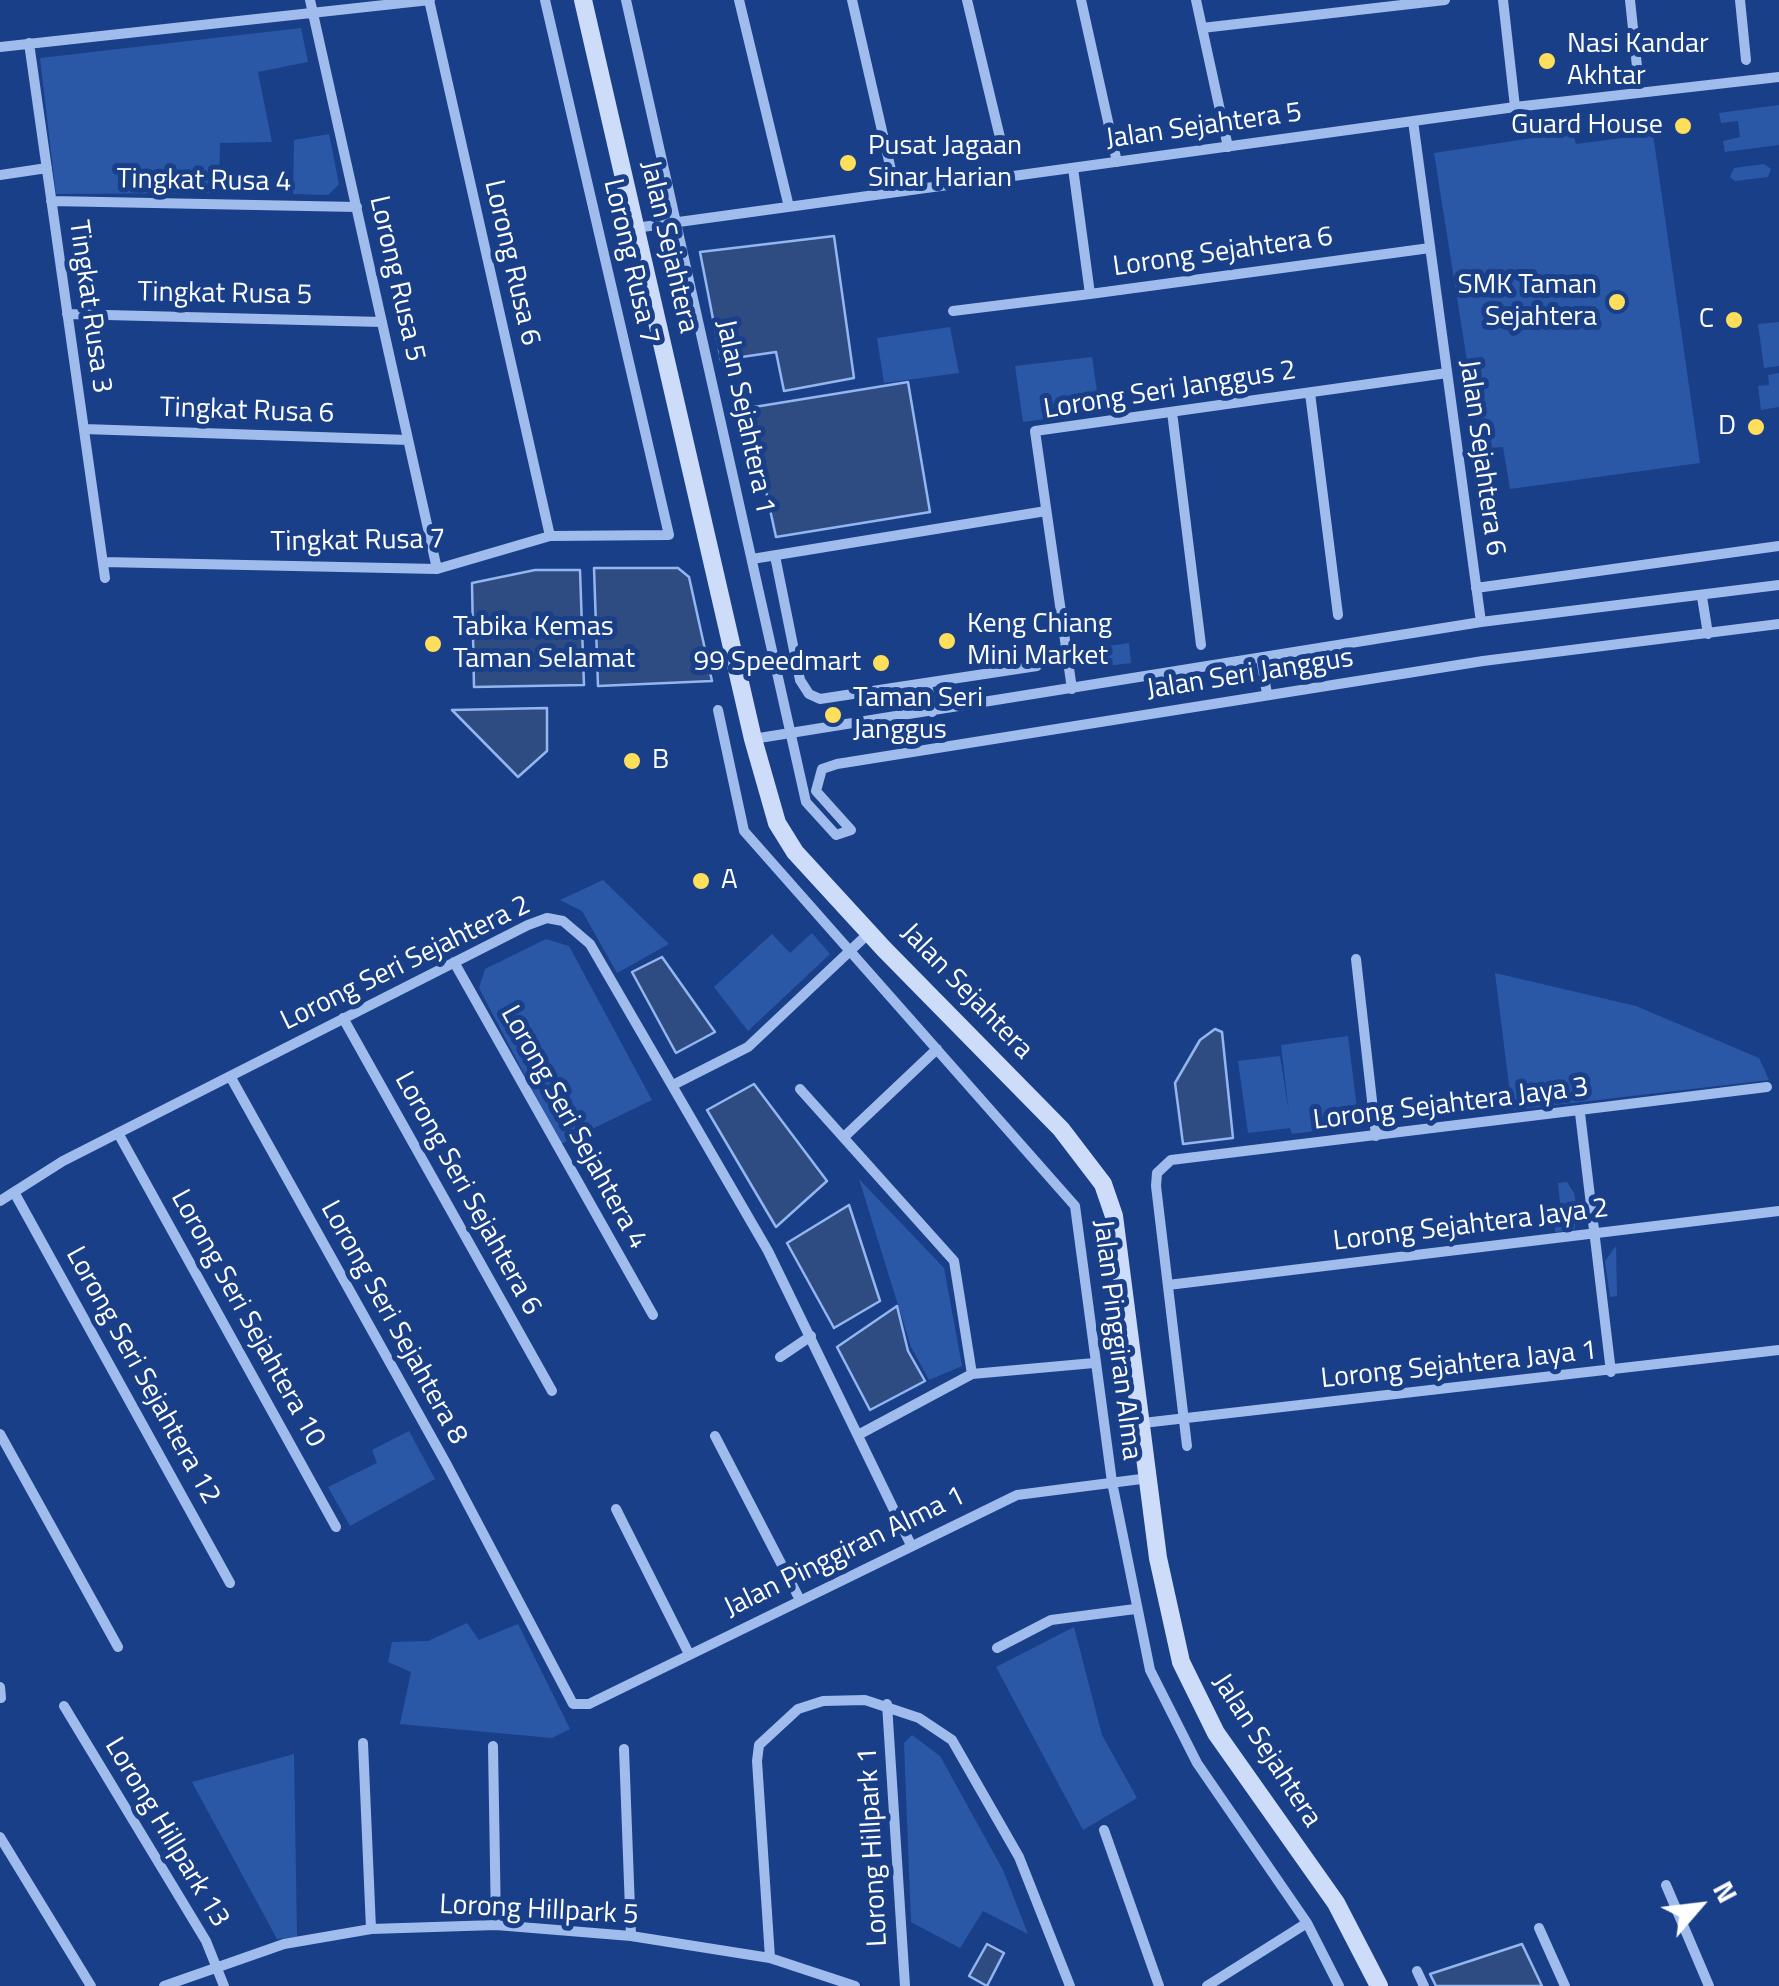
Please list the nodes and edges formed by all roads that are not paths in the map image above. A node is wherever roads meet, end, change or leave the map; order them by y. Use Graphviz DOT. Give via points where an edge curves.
graph roads {
  1 [pos="310,0"];
  2 [pos="429,0"];
  3 [pos="546,0"];
  4 [pos="583,0"];
  5 [pos="626,0"];
  6 [pos="739,0"];
  7 [pos="852,0"];
  8 [pos="968,0"];
  9 [pos="1081,0"];
  10 [pos="1196,0"];
  11 [pos="1445,0"];
  12 [pos="1503,0"];
  13 [pos="1630,0"];
  14 [pos="1740,0"];
  15 [pos="313,14"];
  16 [pos="1202,28"];
  17 [pos="29,43"];
  18 [pos="0,47"];
  19 [pos="1746,60"];
  20 [pos="1638,76"];
  21 [pos="1779,77"];
  22 [pos="1515,107"];
  23 [pos="1412,121"];
  24 [pos="1228,146"];
  25 [pos="1003,150"];
  26 [pos="1117,162"];
  27 [pos="46,168"];
  28 [pos="1073,168"];
  29 [pos="891,170"];
  30 [pos="0,175"];
  31 [pos="51,201"];
  32 [pos="356,207"];
  33 [pos="789,207"];
  34 [pos="679,222"];
  35 [pos="635,228"];
  36 [pos="1430,248"];
  37 [pos="1090,294"];
  38 [pos="953,311"];
  39 [pos="68,314"];
  40 [pos="382,322"];
  41 [pos="1447,374"];
  42 [pos="1310,393"];
  43 [pos="1172,412"];
  44 [pos="84,429"];
  45 [pos="408,440"];
  46 [pos="1046,511"];
  47 [pos="670,535"];
  48 [pos="550,536"];
  49 [pos="1779,546"];
  50 [pos="775,556"];
  51 [pos="752,559"];
  52 [pos="103,562"];
  53 [pos="437,569"];
  54 [pos="105,578"];
  55 [pos="1779,585"];
  56 [pos="1476,588"];
  57 [pos="1702,597"];
  58 [pos="1338,615"];
  59 [pos="1481,622"];
  60 [pos="1779,624"];
  61 [pos="1708,634"];
  62 [pos="1201,644"];
  63 [pos="1048,652"];
  64 [pos="1261,658"];
  65 [pos="927,683"];
  66 [pos="1072,689"];
  67 [pos="1267,694"];
  68 [pos="718,710"];
  69 [pos="932,712"];
  70 [pos="791,735"];
  71 [pos="753,739"];
  72 [pos="836,835"];
  73 [pos="870,932"];
  74 [pos="850,951"];
  75 [pos="1356,959"];
  76 [pos="454,962"];
  77 [pos="343,1018"];
  78 [pos="938,1048"];
  79 [pos="230,1076"];
  80 [pos="673,1084"];
  81 [pos="1767,1087"];
  82 [pos="800,1089"];
  83 [pos="1580,1113"];
  84 [pos="118,1133"];
  85 [pos="1376,1136"];
  86 [pos="844,1137"];
  87 [pos="14,1192"];
  88 [pos="0,1200"];
  89 [pos="1779,1210"];
  90 [pos="1594,1234"];
  91 [pos="1168,1285"];
  92 [pos="653,1315"];
  93 [pos="811,1336"];
  94 [pos="1779,1350"];
  95 [pos="780,1357"];
  96 [pos="1094,1363"];
  97 [pos="1611,1372"];
  98 [pos="972,1374"];
  99 [pos="552,1391"];
  100 [pos="1184,1419"];
  101 [pos="1144,1423"];
  102 [pos="0,1434"];
  103 [pos="858,1434"];
  104 [pos="715,1436"];
  105 [pos="1187,1446"];
  106 [pos="1149,1478"];
  107 [pos="1112,1482"];
  108 [pos="616,1508"];
  109 [pos="336,1527"];
  110 [pos="911,1545"];
  111 [pos="230,1583"];
  112 [pos="800,1600"];
  113 [pos="1135,1610"];
  114 [pos="118,1647"];
  115 [pos="998,1648"];
  116 [pos="690,1654"];
  117 [pos="0,1687"];
  118 [pos="1,1698"];
  119 [pos="573,1704"];
  120 [pos="888,1704"];
  121 [pos="64,1706"];
  122 [pos="364,1743"];
  123 [pos="493,1746"];
  124 [pos="624,1749"];
  125 [pos="1104,1830"];
  126 [pos="0,1837"];
  127 [pos="1666,1885"];
  128 [pos="1308,1923"];
  129 [pos="496,1925"];
  130 [pos="1539,1928"];
  131 [pos="370,1929"];
  132 [pos="631,1936"];
  133 [pos="770,1958"];
  134 [pos="218,1967"];
  135 [pos="1418,1972"];
  136 [pos="91,1986"];
  137 [pos="164,1986"];
  138 [pos="224,1986"];
  139 [pos="854,1986"];
  140 [pos="904,1986"];
  141 [pos="1070,1986"];
  142 [pos="1159,1986"];
  143 [pos="1207,1986"];
  144 [pos="1340,1986"];
  145 [pos="1379,1986"];
  146 [pos="1424,1986"];
  147 [pos="1564,1986"];
  148 [pos="1710,1986"];
  1 -- 15 [label="street, Lorong Rusa 5"];
  2 -- 15 [label="street"];
  2 -- 48 [label="street, Lorong Rusa 6"];
  3 -- 47 [label="street, Lorong Rusa 7"];
  4 -- 35 [label="main road, Jalan Sejahtera"];
  5 -- 34 [label="street, Jalan Sejahtera 1"];
  6 -- 33 [label="street"];
  7 -- 29 [label="street"];
  8 -- 25 [label="street"];
  9 -- 26 [label="street"];
  10 -- 16 [label="street"];
  11 -- 16 [label="street"];
  12 -- 22 [label="street"];
  13 -- 20 [label="street"];
  14 -- 19 [label="street"];
  15 -- 17 [label="street"];
  15 -- 32 [label="street, Lorong Rusa 5"];
  16 -- 24 [label="street"];
  17 -- 18 [label="street"];
  17 -- 27 [label="street, Tingkat Rusa 3"];
  21 -- 22 [label="street, Jalan Sejahtera 5"];
  22 -- 23 [label="street, Jalan Sejahtera 5"];
  23 -- 24 [label="street, Jalan Sejahtera 5"];
  23 -- 36 [label="street, Jalan Sejahtera 6"];
  24 -- 26 [label="street, Jalan Sejahtera 5"];
  26 -- 28 [label="street, Jalan Sejahtera 5"];
  27 -- 30 [label="street"];
  27 -- 31 [label="street, Tingkat Rusa 3"];
  28 -- 33 [label="street, Jalan Sejahtera 5"];
  28 -- 37 [label="street, Lorong Sejahtera 6"];
  31 -- 32 [label="street, Tingkat Rusa 4"];
  31 -- 39 [label="street, Tingkat Rusa 3"];
  32 -- 40 [label="street, Lorong Rusa 5"];
  33 -- 34 [label="street, Jalan Sejahtera 5"];
  34 -- 35 [label="street, Jalan Sejahtera 5"];
  34 -- 51 [label="street, Jalan Sejahtera 1"];
  35 -- 71 [label="main road, Jalan Sejahtera"];
  36 -- 37 [label="street, Lorong Sejahtera 6"];
  36 -- 41 [label="street, Jalan Sejahtera 6"];
  37 -- 38 [label="street"];
  39 -- 40 [label="street, Tingkat Rusa 5"];
  39 -- 44 [label="street, Tingkat Rusa 3"];
  40 -- 45 [label="street, Lorong Rusa 5"];
  41 -- 42 [label="street, Lorong Seri Janggus 2"];
  41 -- 56 [label="street, Jalan Sejahtera 6"];
  42 -- 43 [label="street, Lorong Seri Janggus 2"];
  42 -- 58 [label="street"];
  43 -- 46 [label="street, Lorong Seri Janggus 2" via="1034,432"];
  43 -- 62 [label="street"];
  44 -- 45 [label="street, Tingkat Rusa 6"];
  44 -- 52 [label="street, Tingkat Rusa 3"];
  45 -- 53 [label="street, Lorong Rusa 5"];
  46 -- 50 [label="street"];
  46 -- 66 [label="street, Lorong Seri Janggus 2"];
  47 -- 48 [label="street, Tingkat Rusa 7"];
  48 -- 53 [label="street, Tingkat Rusa 7"];
  49 -- 56 [label="street"];
  50 -- 51 [label="street"];
  50 -- 65 [label="street" via="800,680 809,694 820,699"];
  51 -- 70 [label="street, Jalan Sejahtera 1"];
  52 -- 53 [label="street, Tingkat Rusa 7"];
  52 -- 54 [label="street, Tingkat Rusa 3"];
  55 -- 57 [label="street, Jalan Seri Janggus"];
  56 -- 59 [label="street, Jalan Sejahtera 6"];
  57 -- 59 [label="street, Jalan Seri Janggus"];
  57 -- 61 [label="street"];
  59 -- 64 [label="street, Jalan Seri Janggus"];
  60 -- 61 [label="street, Jalan Seri Janggus"];
  61 -- 67 [label="street, Jalan Seri Janggus"];
  63 -- 65 [label="street" via="1037,666"];
  64 -- 66 [label="street, Jalan Seri Janggus"];
  64 -- 67 [label="street"];
  65 -- 69 [label="street"];
  66 -- 69 [label="street, Jalan Seri Janggus"];
  67 -- 72 [label="street, Jalan Seri Janggus" via="822,769 816,790 851,830"];
  68 -- 74 [label="street, Jalan Pinggiran Alma" via="744,831"];
  69 -- 70 [label="street, Jalan Seri Janggus"];
  70 -- 71 [label="street, Jalan Seri Janggus"];
  70 -- 72 [label="street, Jalan Sejahtera 1" via="806,802"];
  71 -- 73 [label="main road, Jalan Sejahtera" via="777,823"];
  73 -- 74 [label="street"];
  73 -- 101 [label="main road, Jalan Sejahtera" via="1061,1129 1102,1184 1114,1216"];
  74 -- 78 [label="street, Jalan Pinggiran Alma"];
  74 -- 80 [label="street" via="748,1047"];
  75 -- 85 [label="street"];
  76 -- 77 [label="street, Lorong Seri Sejahtera 2"];
  76 -- 80 [label="street, Lorong Seri Sejahtera 2" via="547,918 563,922 590,944"];
  76 -- 92 [label="street, Lorong Seri Sejahtera 4"];
  77 -- 79 [label="street, Lorong Seri Sejahtera 2"];
  77 -- 99 [label="street, Lorong Seri Sejahtera 6"];
  78 -- 86 [label="street"];
  78 -- 96 [label="street, Jalan Pinggiran Alma" via="1076,1206"];
  79 -- 84 [label="street, Lorong Seri Sejahtera 2"];
  79 -- 119 [label="street, Lorong Seri Sejahtera 8"];
  80 -- 93 [label="street, Lorong Seri Sejahtera 2"];
  81 -- 83 [label="street, Lorong Sejahtera Jaya 3"];
  82 -- 86 [label="street"];
  83 -- 85 [label="street, Lorong Sejahtera Jaya 3"];
  83 -- 90 [label="street"];
  84 -- 87 [label="street, Lorong Seri Sejahtera 2"];
  84 -- 109 [label="street, Lorong Seri Sejahtera 10"];
  85 -- 91 [label="street, Lorong Sejahtera Jaya 3" via="1171,1160 1157,1173 1156,1186"];
  86 -- 98 [label="street" via="954,1261"];
  87 -- 88 [label="street, Lorong Seri Sejahtera 2"];
  87 -- 111 [label="street, Lorong Seri Sejahtera 12"];
  89 -- 90 [label="street, Lorong Sejahtera Jaya 2"];
  90 -- 91 [label="street, Lorong Sejahtera Jaya 2"];
  90 -- 97 [label="street"];
  91 -- 100 [label="street"];
  93 -- 95 [label="street"];
  93 -- 103 [label="street, Lorong Seri Sejahtera 2"];
  94 -- 97 [label="street, Lorong Sejahtera Jaya 1"];
  96 -- 98 [label="street"];
  96 -- 107 [label="street, Jalan Pinggiran Alma"];
  97 -- 100 [label="street, Lorong Sejahtera Jaya 1"];
  98 -- 103 [label="street"];
  100 -- 101 [label="street, Lorong Sejahtera Jaya 1"];
  100 -- 105 [label="street"];
  101 -- 106 [label="main road, Jalan Sejahtera"];
  102 -- 114 [label="street"];
  103 -- 110 [label="street, Lorong Seri Sejahtera 2"];
  104 -- 112 [label="street"];
  106 -- 107 [label="street, Jalan Pinggiran Alma 1"];
  106 -- 145 [label="main road, Jalan Sejahtera" via="1165,1597 1196,1697 1336,1903"];
  107 -- 110 [label="street, Jalan Pinggiran Alma 1" via="1017,1496"];
  107 -- 113 [label="street, Jalan Pinggiran Alma"];
  108 -- 116 [label="street"];
  110 -- 112 [label="street, Jalan Pinggiran Alma 1"];
  112 -- 116 [label="street, Jalan Pinggiran Alma 1"];
  113 -- 115 [label="street" via="1051,1620"];
  113 -- 128 [label="street, Jalan Pinggiran Alma" via="1164,1706 1224,1806"];
  116 -- 119 [label="street, Jalan Pinggiran Alma 1" via="589,1704"];
  117 -- 118 [label="street"];
  120 -- 133 [label="street" via="823,1701 798,1710 760,1745"];
  120 -- 140 [label="street, Lorong Hillpark 1"];
  120 -- 141 [label="street" via="952,1740 970,1765 1020,1857"];
  121 -- 134 [label="street, Lorong Hillpark 13"];
  122 -- 131 [label="street"];
  123 -- 129 [label="street"];
  124 -- 132 [label="street"];
  125 -- 142 [label="street"];
  126 -- 136 [label="street"];
  127 -- 148 [label="street"];
  128 -- 143 [label="street"];
  128 -- 144 [label="street, Jalan Pinggiran Alma"];
  129 -- 131 [label="street, Lorong Hillpark 5"];
  129 -- 132 [label="street, Lorong Hillpark 5"];
  130 -- 147 [label="street"];
  131 -- 134 [label="street, Lorong Hillpark 5" via="284,1944"];
  132 -- 133 [label="street, Lorong Hillpark 5"];
  133 -- 139 [label="street, Lorong Hillpark 5"];
  134 -- 137 [label="street, Lorong Hillpark 5"];
  134 -- 138 [label="street, Lorong Hillpark 13"];
  135 -- 146 [label="street"];
}
